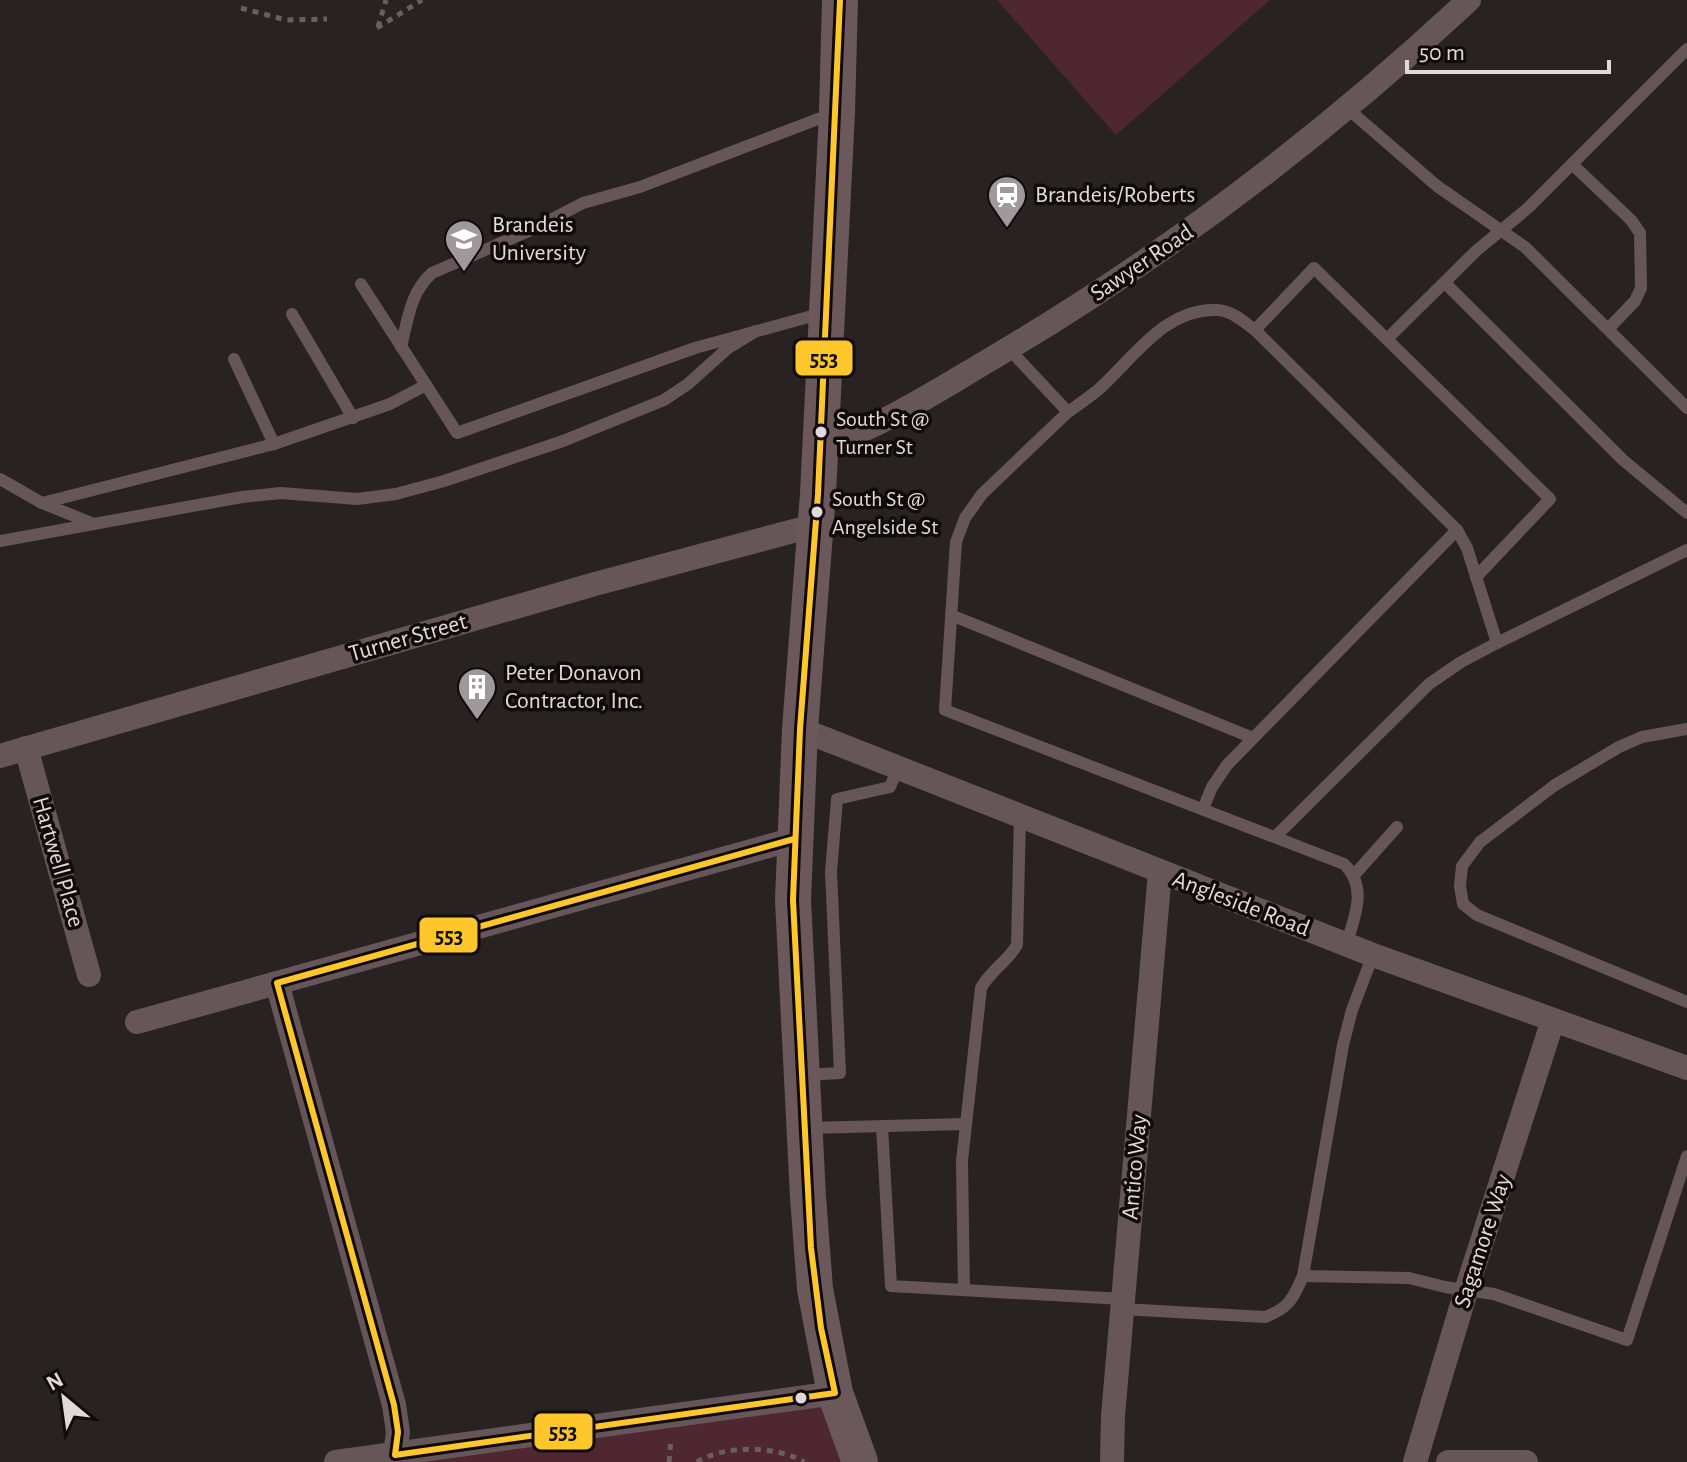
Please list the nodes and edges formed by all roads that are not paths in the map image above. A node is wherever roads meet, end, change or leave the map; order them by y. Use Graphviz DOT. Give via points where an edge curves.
graph roads {
  1 [pos="840,0"];
  2 [pos="1469,0"];
  3 [pos="1687,49"];
  4 [pos="1348,109"];
  5 [pos="837,112"];
  6 [pos="1572,164"];
  7 [pos="1502,230"];
  8 [pos="1445,283"];
  9 [pos="361,284"];
  10 [pos="826,312"];
  11 [pos="292,314"];
  12 [pos="1608,329"];
  13 [pos="1255,330"];
  14 [pos="756,331"];
  15 [pos="1387,339"];
  16 [pos="401,347"];
  17 [pos="1009,349"];
  18 [pos="234,359"];
  19 [pos="426,385"];
  20 [pos="1687,408"];
  21 [pos="1068,412"];
  22 [pos="353,418"];
  23 [pos="274,444"];
  24 [pos="819,447"];
  25 [pos="0,479"];
  26 [pos="42,503"];
  27 [pos="1687,513"];
  28 [pos="95,525"];
  29 [pos="816,525"];
  30 [pos="1457,530"];
  31 [pos="0,541"];
  32 [pos="1687,550"];
  33 [pos="1476,577"];
  34 [pos="951,615"];
  35 [pos="1497,643"];
  36 [pos="800,729"];
  37 [pos="1687,729"];
  38 [pos="1253,738"];
  39 [pos="26,748"];
  40 [pos="0,756"];
  41 [pos="898,768"];
  42 [pos="1203,809"];
  43 [pos="1020,816"];
  44 [pos="1397,827"];
  45 [pos="1275,837"];
  46 [pos="802,864"];
  47 [pos="831,872"];
  48 [pos="1160,872"];
  49 [pos="1355,874"];
  50 [pos="1346,945"];
  51 [pos="1373,955"];
  52 [pos="89,975"];
  53 [pos="277,983"];
  54 [pos="1687,1002"];
  55 [pos="1553,1020"];
  56 [pos="137,1022"];
  57 [pos="1687,1068"];
  58 [pos="802,1076"];
  59 [pos="965,1124"];
  60 [pos="882,1126"];
  61 [pos="804,1128"];
  62 [pos="1687,1156"];
  63 [pos="1303,1276"];
  64 [pos="964,1290"];
  65 [pos="1466,1291"];
  66 [pos="1123,1304"];
  67 [pos="835,1393"];
  68 [pos="395,1458"];
  69 [pos="336,1462"];
  70 [pos="860,1462"];
  71 [pos="1112,1462"];
  72 [pos="1415,1462"];
  73 [pos="1448,1462"];
  74 [pos="1526,1462"];
  1 -- 5 [label="main road"];
  2 -- 4 [label="street, Sawyer Road"];
  3 -- 6 [label="lane"];
  4 -- 7 [label="lane" via="1437,186"];
  4 -- 17 [label="street, Sawyer Road" via="1205,220"];
  5 -- 10 [label="main road"];
  5 -- 16 [label="lane" via="640,187 583,203 432,273 412,300"];
  6 -- 7 [label="lane"];
  6 -- 12 [label="lane" via="1640,233 1641,288"];
  7 -- 8 [label="lane"];
  7 -- 12 [label="lane"];
  8 -- 15 [label="lane"];
  8 -- 27 [label="lane" via="1623,460"];
  9 -- 16 [label="lane"];
  10 -- 14 [label="lane"];
  10 -- 24 [label="main road"];
  11 -- 22 [label="lane"];
  12 -- 20 [label="lane"];
  13 -- 15 [label="lane" via="1314,268"];
  13 -- 21 [label="lane" via="1220,310 1181,317 1161,328"];
  13 -- 30 [label="lane"];
  14 -- 19 [label="lane" via="641,366 457,433"];
  14 -- 28 [label="lane" via="664,400 444,481 357,499 281,493 242,497"];
  15 -- 33 [label="lane" via="1550,499"];
  16 -- 19 [label="lane"];
  17 -- 21 [label="lane"];
  17 -- 24 [label="street, Sawyer Road" via="876,426"];
  18 -- 23 [label="lane"];
  19 -- 22 [label="lane"];
  21 -- 34 [label="lane" via="982,494 965,518 956,542"];
  22 -- 23 [label="lane"];
  23 -- 26 [label="lane"];
  24 -- 29 [label="main road"];
  25 -- 26 [label="lane"];
  26 -- 28 [label="lane"];
  28 -- 31 [label="lane"];
  29 -- 36 [label="main road"];
  29 -- 39 [label="street, Turner Street"];
  30 -- 33 [label="lane"];
  30 -- 38 [label="lane"];
  32 -- 35 [label="lane"];
  33 -- 35 [label="lane"];
  34 -- 38 [label="lane"];
  34 -- 42 [label="lane" via="945,710"];
  35 -- 45 [label="lane" via="1429,684"];
  36 -- 41 [label="street, Angleside Road"];
  36 -- 46 [label="main road"];
  37 -- 54 [label="lane" via="1642,737 1555,785 1480,842 1462,866 1460,886 1463,904 1477,915"];
  38 -- 42 [label="lane" via="1227,765"];
  39 -- 40 [label="street, Turner Street"];
  39 -- 52 [label="street, Hartwell Place"];
  41 -- 43 [label="street, Angleside Road"];
  41 -- 47 [label="lane" via="890,787 837,799"];
  42 -- 45 [label="lane"];
  43 -- 48 [label="street, Angleside Road"];
  43 -- 59 [label="lane" via="1017,945 981,988"];
  44 -- 49 [label="lane"];
  45 -- 49 [label="lane" via="1344,864"];
  46 -- 47 [label="lane"];
  46 -- 53 [label="street"];
  46 -- 58 [label="main road"];
  47 -- 58 [label="lane" via="840,1073"];
  48 -- 50 [label="street, Angleside Road"];
  48 -- 66 [label="street, Antico Way"];
  49 -- 50 [label="lane" via="1356,913"];
  50 -- 51 [label="street, Angleside Road"];
  51 -- 55 [label="street, Angleside Road"];
  51 -- 63 [label="lane" via="1343,1045"];
  53 -- 56 [label="street"];
  53 -- 68 [label="street" via="394,1405"];
  55 -- 57 [label="street, Angleside Road"];
  55 -- 65 [label="street, Sagamore Way"];
  58 -- 61 [label="main road"];
  59 -- 60 [label="lane"];
  59 -- 64 [label="lane"];
  60 -- 61 [label="lane"];
  60 -- 64 [label="lane" via="891,1286"];
  61 -- 67 [label="main road" via="815,1289"];
  62 -- 65 [label="lane" via="1627,1340 1494,1294"];
  63 -- 65 [label="lane" via="1409,1278"];
  63 -- 66 [label="lane" via="1284,1310 1265,1317"];
  64 -- 66 [label="lane"];
  65 -- 72 [label="street, Sagamore Way"];
  66 -- 71 [label="street, Antico Way"];
  67 -- 68 [label="street"];
  67 -- 70 [label="main road"];
  68 -- 69 [label="street"];
  73 -- 74 [label="street"];
}
